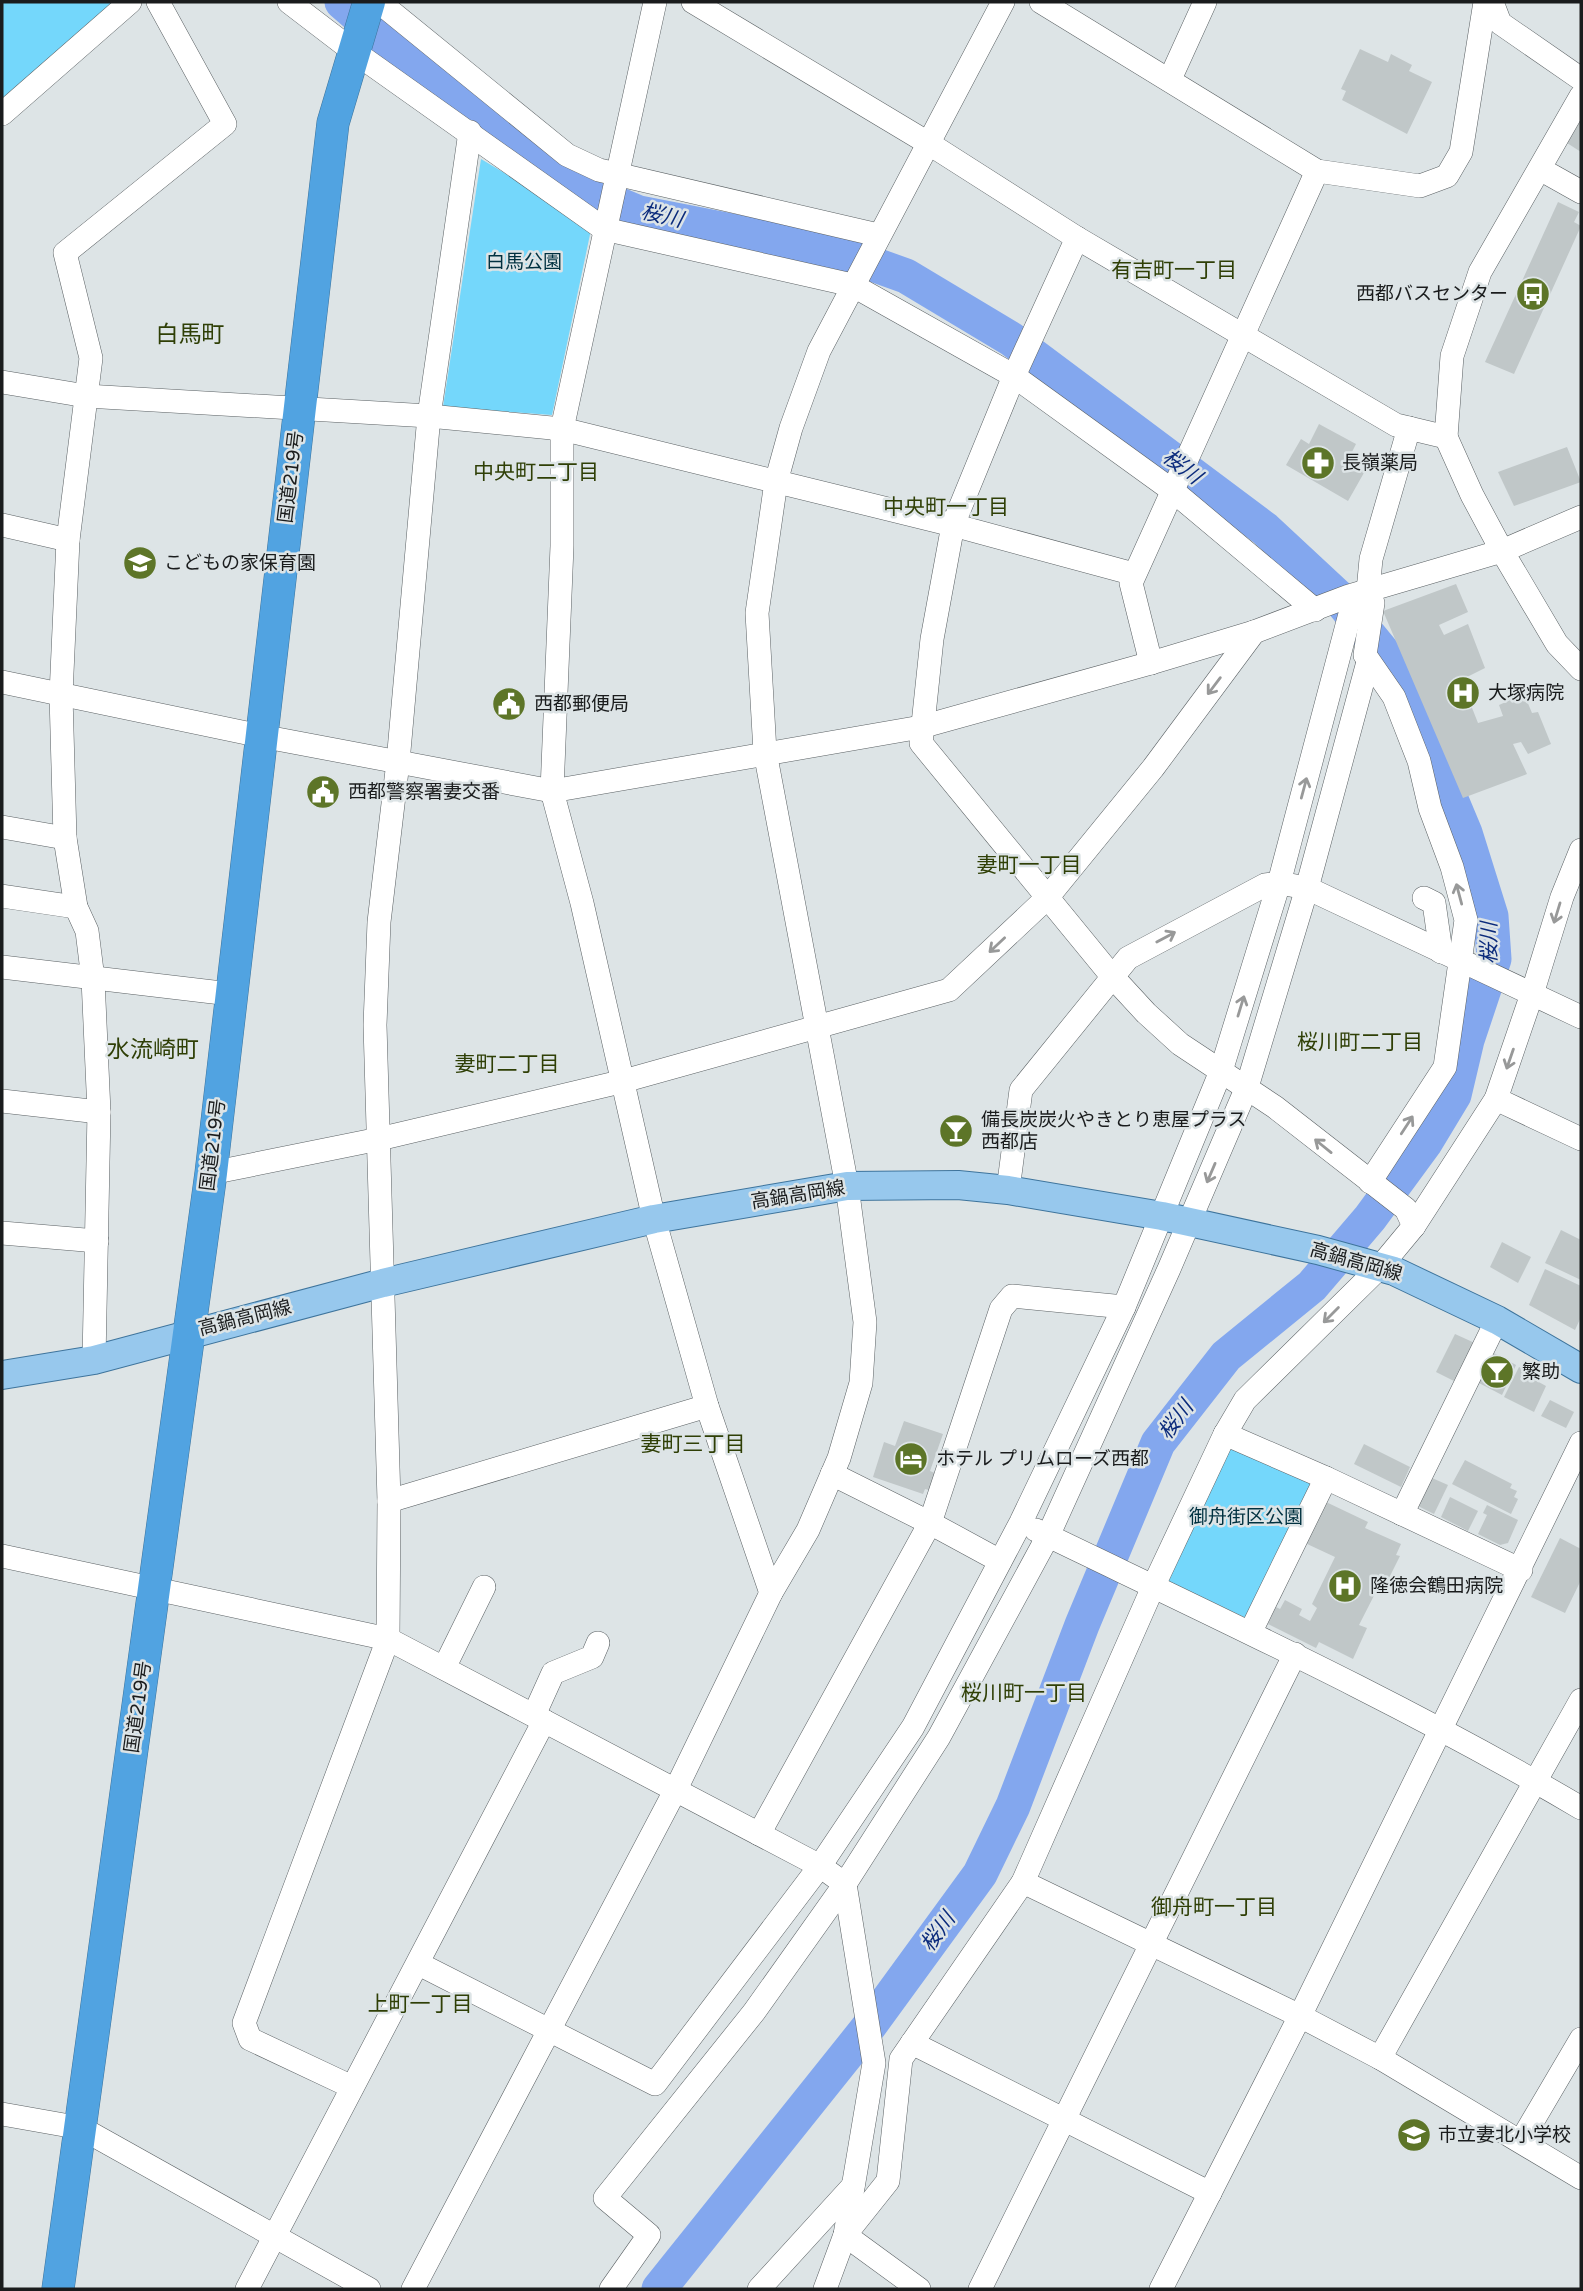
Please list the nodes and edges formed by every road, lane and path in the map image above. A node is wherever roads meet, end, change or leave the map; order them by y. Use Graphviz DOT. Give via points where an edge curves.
graph roads {
  1 [pos="130,2"];
  2 [pos="158,2"];
  3 [pos="289,2"];
  4 [pos="372,2"];
  5 [pos="655,2"];
  6 [pos="693,2"];
  7 [pos="1003,2"];
  8 [pos="1041,2"];
  9 [pos="1205,2"];
  10 [pos="1485,2"];
  11 [pos="1492,2"];
  12 [pos="354,48"];
  13 [pos="1170,79"];
  14 [pos="1581,79"];
  15 [pos="1581,96"];
  16 [pos="2,114"];
  17 [pos="470,132"];
  18 [pos="928,143"];
  19 [pos="1540,169"];
  20 [pos="1317,171"];
  21 [pos="618,180"];
  22 [pos="1581,192"];
  23 [pos="605,224"];
  24 [pos="876,238"];
  25 [pos="1077,238"];
  26 [pos="854,282"];
  27 [pos="1241,335"];
  28 [pos="1016,373"];
  29 [pos="2,382"];
  30 [pos="86,396"];
  31 [pos="299,408"];
  32 [pos="429,416"];
  33 [pos="1409,428"];
  34 [pos="562,429"];
  35 [pos="1446,437"];
  36 [pos="776,482"];
  37 [pos="1174,487"];
  38 [pos="1581,517"];
  39 [pos="2,525"];
  40 [pos="953,525"];
  41 [pos="68,540"];
  42 [pos="1502,551"];
  43 [pos="1135,574"];
  44 [pos="1359,597"];
  45 [pos="1318,609"];
  46 [pos="1254,632"];
  47 [pos="1366,658"];
  48 [pos="1151,663"];
  49 [pos="1581,669"];
  50 [pos="2,682"];
  51 [pos="61,695"];
  52 [pos="921,727"];
  53 [pos="261,736"];
  54 [pos="765,752"];
  55 [pos="398,762"];
  56 [pos="552,791"];
  57 [pos="2,827"];
  58 [pos="65,838"];
  59 [pos="1581,849"];
  60 [pos="1279,883"];
  61 [pos="1307,888"];
  62 [pos="2,896"];
  63 [pos="1047,898"];
  64 [pos="1424,898"];
  65 [pos="76,907"];
  66 [pos="1457,959"];
  67 [pos="2,967"];
  68 [pos="1111,975"];
  69 [pos="93,979"];
  70 [pos="1528,992"];
  71 [pos="230,994"];
  72 [pos="1581,1017"];
  73 [pos="817,1029"];
  74 [pos="1221,1072"];
  75 [pos="620,1082"];
  76 [pos="1247,1087"];
  77 [pos="1496,1099"];
  78 [pos="2,1101"];
  79 [pos="99,1112"];
  80 [pos="379,1139"];
  81 [pos="1581,1139"];
  82 [pos="211,1173"];
  83 [pos="1374,1185"];
  84 [pos="847,1186"];
  85 [pos="1008,1190"];
  86 [pos="1162,1216"];
  87 [pos="1410,1217"];
  88 [pos="654,1219"];
  89 [pos="1189,1223"];
  90 [pos="2,1233"];
  91 [pos="97,1241"];
  92 [pos="1375,1265"];
  93 [pos="383,1283"];
  94 [pos="1124,1307"];
  95 [pos="1497,1320"];
  96 [pos="188,1333"];
  97 [pos="94,1360"];
  98 [pos="1581,1369"];
  99 [pos="2,1375"];
  100 [pos="707,1406"];
  101 [pos="1224,1434"];
  102 [pos="1581,1443"];
  103 [pos="832,1474"];
  104 [pos="1326,1478"];
  105 [pos="389,1501"];
  106 [pos="1402,1514"];
  107 [pos="1021,1522"];
  108 [pos="930,1524"];
  109 [pos="1048,1536"];
  110 [pos="2,1556"];
  111 [pos="1000,1561"];
  112 [pos="1521,1570"];
  113 [pos="484,1587"];
  114 [pos="1153,1587"];
  115 [pos="154,1588"];
  116 [pos="771,1593"];
  117 [pos="1251,1631"];
  118 [pos="388,1639"];
  119 [pos="598,1643"];
  120 [pos="1295,1654"];
  121 [pos="444,1668"];
  122 [pos="1581,1700"];
  123 [pos="539,1718"];
  124 [pos="1441,1727"];
  125 [pos="1536,1782"];
  126 [pos="676,1789"];
  127 [pos="1581,1808"];
  128 [pos="759,1833"];
  129 [pos="820,1866"];
  130 [pos="1023,1882"];
  131 [pos="845,1884"];
  132 [pos="1151,1945"];
  133 [pos="419,1964"];
  134 [pos="1300,2017"];
  135 [pos="551,2031"];
  136 [pos="1581,2039"];
  137 [pos="912,2043"];
  138 [pos="1380,2058"];
  139 [pos="352,2087"];
  140 [pos="2,2114"];
  141 [pos="1064,2120"];
  142 [pos="81,2128"];
  143 [pos="1521,2141"];
  144 [pos="1581,2178"];
  145 [pos="853,2186"];
  146 [pos="1210,2193"];
  147 [pos="845,2235"];
  148 [pos="274,2236"];
  149 [pos="58,2289"];
  150 [pos="247,2289"];
  151 [pos="369,2289"];
  152 [pos="413,2289"];
  153 [pos="611,2289"];
  154 [pos="759,2289"];
  155 [pos="824,2289"];
  156 [pos="919,2289"];
  157 [pos="980,2289"];
  158 [pos="1161,2289"];
  1 -- 16 [label="street"];
  2 -- 30 [label="street" via="225,124 65,253 91,358"];
  3 -- 12 [label="street"];
  4 -- 12 [label="highway, 国道219号"];
  4 -- 21 [label="street" via="568,155"];
  5 -- 21 [label="street"];
  6 -- 18 [label="street"];
  7 -- 18 [label="street"];
  8 -- 13 [label="street"];
  9 -- 13 [label="street"];
  10 -- 20 [label="street" via="1461,152 1447,176 1420,186"];
  11 -- 14 [label="street" via="1500,23"];
  12 -- 17 [label="street"];
  12 -- 31 [label="highway, 国道219号" via="333,123"];
  13 -- 20 [label="street"];
  15 -- 19 [label="street"];
  17 -- 23 [label="street"];
  17 -- 32 [label="street"];
  18 -- 24 [label="street"];
  18 -- 25 [label="street"];
  19 -- 22 [label="street"];
  19 -- 35 [label="street" via="1480,272 1452,356"];
  20 -- 27 [label="street"];
  21 -- 23 [label="street"];
  21 -- 24 [label="street"];
  23 -- 26 [label="street"];
  23 -- 34 [label="street"];
  24 -- 26 [label="street"];
  25 -- 27 [label="street"];
  25 -- 28 [label="street"];
  26 -- 28 [label="street"];
  26 -- 36 [label="street" via="819,351"];
  27 -- 33 [label="street" via="1396,425"];
  27 -- 37 [label="street"];
  28 -- 37 [label="street"];
  28 -- 40 [label="street"];
  29 -- 30 [label="street"];
  30 -- 31 [label="street"];
  30 -- 41 [label="street"];
  31 -- 32 [label="street"];
  31 -- 53 [label="highway, 国道219号"];
  32 -- 34 [label="street"];
  32 -- 55 [label="street"];
  33 -- 35 [label="street"];
  33 -- 44 [label="street"];
  34 -- 36 [label="street"];
  34 -- 56 [label="street"];
  35 -- 42 [label="street"];
  36 -- 40 [label="street"];
  36 -- 54 [label="street" via="757,613"];
  37 -- 43 [label="street"];
  37 -- 45 [label="street"];
  38 -- 42 [label="street"];
  39 -- 41 [label="street"];
  40 -- 43 [label="street"];
  40 -- 52 [label="street"];
  41 -- 51 [label="street"];
  42 -- 44 [label="street"];
  42 -- 49 [label="street" via="1557,644"];
  43 -- 48 [label="street" via="1131,583"];
  44 -- 45 [label="street"];
  44 -- 47 [label="street"];
  60 -- 44 [label="street, one-way" via="1340,649"];
  45 -- 46 [label="street"];
  46 -- 48 [label="street"];
  46 -- 63 [label="street, one-way" via="1153,768"];
  47 -- 61 [label="street" via="1357,709"];
  66 -- 47 [label="street, one-way" via="1466,920 1452,867 1394,697"];
  48 -- 52 [label="street"];
  50 -- 51 [label="street"];
  51 -- 53 [label="street"];
  51 -- 58 [label="street"];
  52 -- 54 [label="street"];
  52 -- 63 [label="street" via="921,743"];
  53 -- 55 [label="street"];
  53 -- 71 [label="highway, 国道219号"];
  54 -- 56 [label="street"];
  54 -- 73 [label="street"];
  55 -- 56 [label="street"];
  55 -- 80 [label="street" via="379,935 375,1025"];
  56 -- 75 [label="street" via="582,903"];
  57 -- 58 [label="street"];
  58 -- 65 [label="street"];
  59 -- 70 [label="street, one-way"];
  60 -- 61 [label="street"];
  68 -- 60 [label="street, one-way" via="1128,957 1265,885"];
  74 -- 60 [label="street, one-way"];
  61 -- 66 [label="street"];
  61 -- 76 [label="street"];
  62 -- 65 [label="street"];
  63 -- 68 [label="street"];
  63 -- 73 [label="street, one-way" via="949,989"];
  64 -- 66 [label="street" via="1434,903"];
  65 -- 69 [label="street" via="87,931"];
  66 -- 70 [label="street"];
  83 -- 66 [label="street, one-way" via="1446,1067"];
  67 -- 69 [label="street"];
  68 -- 74 [label="street" via="1180,1044"];
  68 -- 85 [label="street" via="1021,1090"];
  69 -- 71 [label="street"];
  69 -- 79 [label="street"];
  70 -- 72 [label="street"];
  70 -- 77 [label="street, one-way"];
  71 -- 82 [label="highway, 国道219号"];
  73 -- 75 [label="street"];
  73 -- 84 [label="street"];
  74 -- 76 [label="street"];
  74 -- 86 [label="street"];
  75 -- 80 [label="street"];
  75 -- 88 [label="street"];
  83 -- 76 [label="street, one-way"];
  76 -- 89 [label="street, one-way"];
  77 -- 81 [label="street"];
  77 -- 87 [label="street"];
  78 -- 79 [label="street"];
  79 -- 91 [label="street"];
  80 -- 82 [label="street"];
  80 -- 93 [label="street"];
  82 -- 96 [label="highway, 国道219号"];
  83 -- 87 [label="street"];
  84 -- 85 [label="main road, 高鍋高岡線" via="958,1185"];
  84 -- 88 [label="main road, 高鍋高岡線"];
  84 -- 103 [label="street" via="864,1322 861,1383"];
  85 -- 86 [label="main road, 高鍋高岡線"];
  86 -- 89 [label="main road, 高鍋高岡線"];
  86 -- 94 [label="street"];
  87 -- 92 [label="street"];
  88 -- 93 [label="main road, 高鍋高岡線"];
  88 -- 100 [label="street"];
  89 -- 92 [label="main road, 高鍋高岡線"];
  89 -- 109 [label="street"];
  90 -- 91 [label="street"];
  91 -- 97 [label="street"];
  92 -- 95 [label="main road, 高鍋高岡線" via="1429,1285"];
  92 -- 101 [label="street, one-way" via="1245,1400"];
  93 -- 96 [label="main road, 高鍋高岡線"];
  93 -- 105 [label="street"];
  94 -- 107 [label="street"];
  94 -- 108 [label="street" via="1012,1296 1001,1309"];
  95 -- 98 [label="main road, 高鍋高岡線"];
  95 -- 106 [label="street"];
  96 -- 97 [label="main road, 高鍋高岡線"];
  96 -- 115 [label="highway, 国道219号"];
  97 -- 99 [label="main road, 高鍋高岡線"];
  100 -- 105 [label="street"];
  100 -- 116 [label="street"];
  101 -- 104 [label="street"];
  101 -- 114 [label="street"];
  102 -- 112 [label="street"];
  103 -- 108 [label="street"];
  103 -- 116 [label="street" via="808,1531"];
  104 -- 106 [label="street"];
  104 -- 117 [label="street"];
  105 -- 118 [label="street"];
  106 -- 112 [label="street"];
  107 -- 109 [label="street"];
  107 -- 111 [label="street"];
  108 -- 111 [label="street"];
  108 -- 128 [label="street"];
  109 -- 114 [label="street"];
  109 -- 131 [label="street" via="939,1737"];
  110 -- 115 [label="street"];
  111 -- 129 [label="street" via="913,1727"];
  112 -- 124 [label="street"];
  113 -- 121 [label="street"];
  114 -- 117 [label="street"];
  114 -- 130 [label="street"];
  115 -- 118 [label="street"];
  115 -- 142 [label="highway, 国道219号"];
  116 -- 126 [label="street"];
  117 -- 120 [label="street"];
  118 -- 121 [label="street"];
  118 -- 139 [label="street" via="244,2023 250,2039"];
  119 -- 123 [label="street" via="592,1657 553,1672"];
  120 -- 124 [label="street"];
  120 -- 132 [label="street"];
  121 -- 123 [label="street"];
  122 -- 125 [label="street"];
  123 -- 126 [label="street"];
  123 -- 133 [label="street"];
  124 -- 125 [label="street"];
  124 -- 134 [label="street"];
  125 -- 127 [label="street"];
  125 -- 138 [label="street"];
  126 -- 128 [label="street"];
  126 -- 135 [label="street"];
  128 -- 129 [label="street"];
  129 -- 131 [label="street"];
  129 -- 135 [label="street" via="655,2084"];
  130 -- 132 [label="street"];
  130 -- 137 [label="street"];
  131 -- 145 [label="street" via="874,2063"];
  131 -- 153 [label="street" via="754,2012 605,2198 649,2235"];
  132 -- 134 [label="street"];
  132 -- 141 [label="street"];
  133 -- 135 [label="street"];
  133 -- 139 [label="street"];
  134 -- 138 [label="street"];
  134 -- 146 [label="street"];
  135 -- 152 [label="street"];
  136 -- 143 [label="street"];
  137 -- 141 [label="street"];
  137 -- 147 [label="street" via="901,2059 888,2181"];
  138 -- 143 [label="street"];
  139 -- 148 [label="street"];
  140 -- 142 [label="street"];
  141 -- 146 [label="street"];
  141 -- 157 [label="street"];
  142 -- 148 [label="street"];
  142 -- 149 [label="highway, 国道219号"];
  143 -- 144 [label="street"];
  145 -- 147 [label="street"];
  145 -- 154 [label="street"];
  146 -- 158 [label="street"];
  147 -- 155 [label="street"];
  147 -- 156 [label="street"];
  148 -- 150 [label="street"];
  148 -- 151 [label="street"];
}
